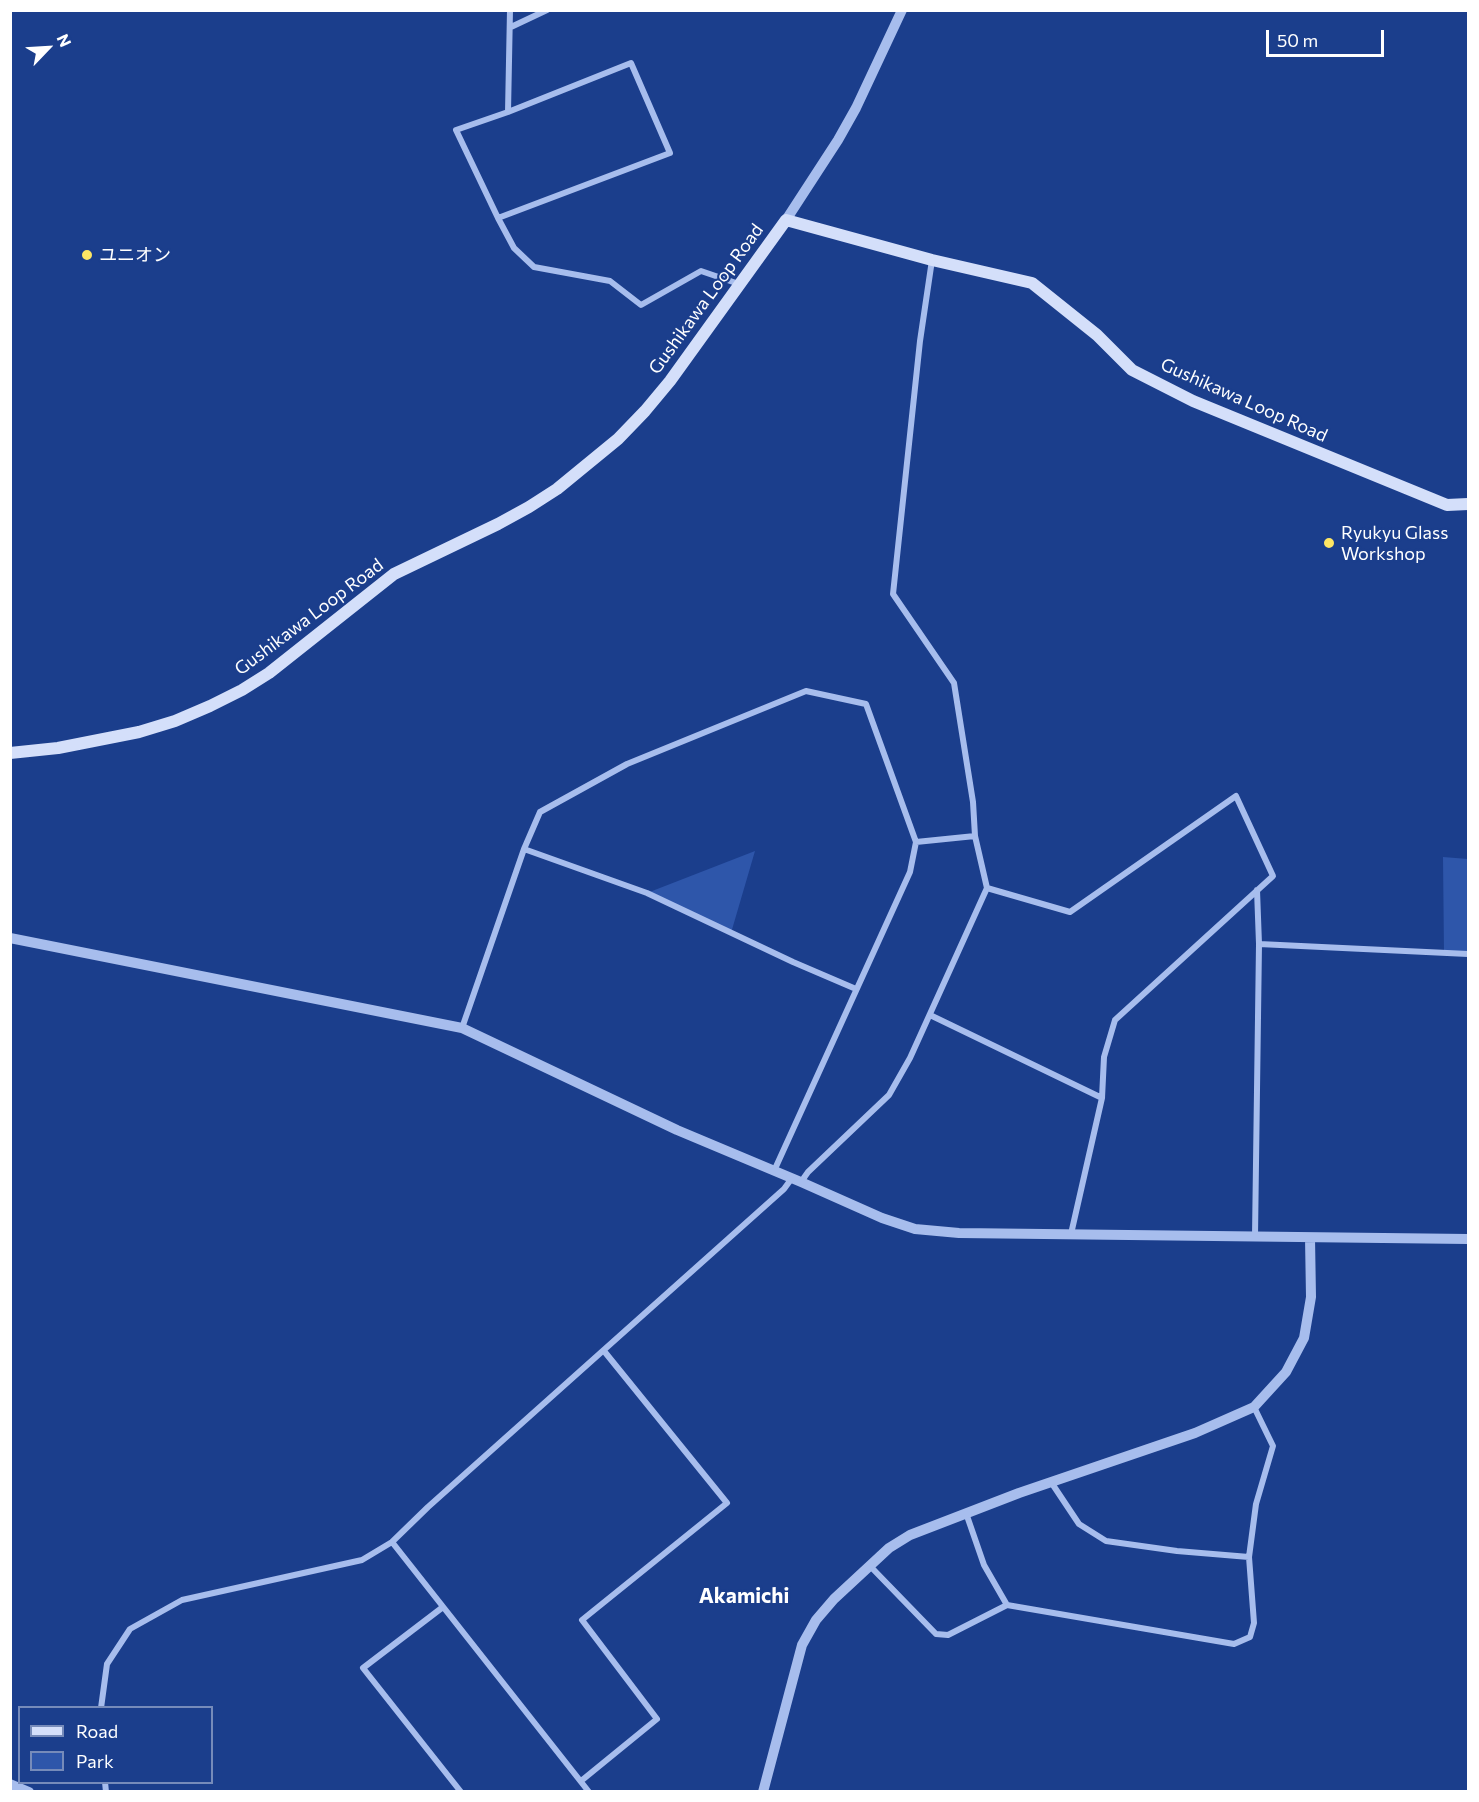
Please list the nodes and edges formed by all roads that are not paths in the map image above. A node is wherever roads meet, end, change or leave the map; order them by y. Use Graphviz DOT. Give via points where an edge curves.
graph roads {
  1 [pos="510,10"];
  2 [pos="547,10"];
  3 [pos="902,10"];
  4 [pos="511,27"];
  5 [pos="508,112"];
  6 [pos="498,218"];
  7 [pos="786,220"];
  8 [pos="932,260"];
  9 [pos="739,284"];
  10 [pos="1468,504"];
  11 [pos="10,753"];
  12 [pos="975,836"];
  13 [pos="916,842"];
  14 [pos="524,849"];
  15 [pos="987,888"];
  16 [pos="1257,890"];
  17 [pos="10,938"];
  18 [pos="1259,944"];
  19 [pos="1468,954"];
  20 [pos="856,989"];
  21 [pos="930,1015"];
  22 [pos="462,1028"];
  23 [pos="1101,1098"];
  24 [pos="774,1171"];
  25 [pos="796,1180"];
  26 [pos="1071,1234"];
  27 [pos="1255,1236"];
  28 [pos="1310,1238"];
  29 [pos="1468,1239"];
  30 [pos="604,1351"];
  31 [pos="1254,1407"];
  32 [pos="1051,1482"];
  33 [pos="966,1512"];
  34 [pos="392,1542"];
  35 [pos="1249,1557"];
  36 [pos="870,1566"];
  37 [pos="1007,1605"];
  38 [pos="443,1607"];
  39 [pos="101,1706"];
  40 [pos="581,1781"];
  41 [pos="10,1784"];
  42 [pos="29,1791"];
  43 [pos="461,1791"];
  44 [pos="589,1791"];
  45 [pos="763,1791"];
  1 -- 4 [label="street"];
  2 -- 4 [label="street"];
  3 -- 7 [label="street" via="856,108"];
  4 -- 5 [label="street"];
  5 -- 6 [label="street" via="456,130"];
  5 -- 6 [label="street" via="631,63 670,153"];
  6 -- 9 [label="street" via="514,248 534,267 610,280 641,305 701,271"];
  7 -- 8 [label="main road, Gushikawa Loop Road"];
  7 -- 9 [label="main road, Gushikawa Loop Road"];
  8 -- 10 [label="main road, Gushikawa Loop Road" via="1032,283 1132,370 1193,401 1447,505"];
  8 -- 12 [label="street" via="893,594 954,683"];
  9 -- 11 [label="main road, Gushikawa Loop Road" via="645,411 618,439 557,489 498,524 394,574 268,673 210,706 139,732"];
  12 -- 13 [label="street"];
  12 -- 15 [label="street"];
  13 -- 14 [label="street" via="866,704 806,691 627,764 540,812"];
  13 -- 20 [label="street" via="910,873"];
  14 -- 20 [label="street" via="647,893"];
  14 -- 22 [label="street"];
  15 -- 16 [label="street" via="1070,912 1236,796 1272,876"];
  15 -- 21 [label="street"];
  16 -- 18 [label="street"];
  16 -- 23 [label="street" via="1115,1020 1104,1057"];
  17 -- 22 [label="street"];
  18 -- 19 [label="street"];
  18 -- 27 [label="street"];
  20 -- 24 [label="street"];
  21 -- 23 [label="street"];
  21 -- 25 [label="street" via="889,1095"];
  22 -- 24 [label="street" via="666,1125"];
  23 -- 26 [label="street"];
  24 -- 25 [label="street"];
  25 -- 26 [label="street" via="915,1229"];
  25 -- 30 [label="street"];
  26 -- 27 [label="street"];
  27 -- 28 [label="street"];
  28 -- 29 [label="street"];
  28 -- 31 [label="street" via="1311,1297 1304,1338 1286,1372"];
  30 -- 34 [label="street"];
  30 -- 40 [label="street" via="727,1503 582,1620 657,1719"];
  31 -- 32 [label="street" via="1195,1433"];
  31 -- 35 [label="street" via="1273,1446 1256,1504"];
  32 -- 33 [label="street"];
  32 -- 35 [label="street" via="1079,1524 1106,1541"];
  33 -- 36 [label="street" via="910,1535"];
  33 -- 37 [label="street" via="984,1565"];
  34 -- 38 [label="street"];
  34 -- 39 [label="street" via="362,1560 182,1600 130,1629 107,1664"];
  35 -- 37 [label="street" via="1254,1623 1250,1637 1234,1644"];
  36 -- 37 [label="street" via="936,1634 948,1635"];
  36 -- 45 [label="street" via="834,1599 802,1645"];
  38 -- 40 [label="street"];
  38 -- 43 [label="street" via="363,1668"];
  40 -- 44 [label="street"];
  41 -- 42 [label="street"];
}
